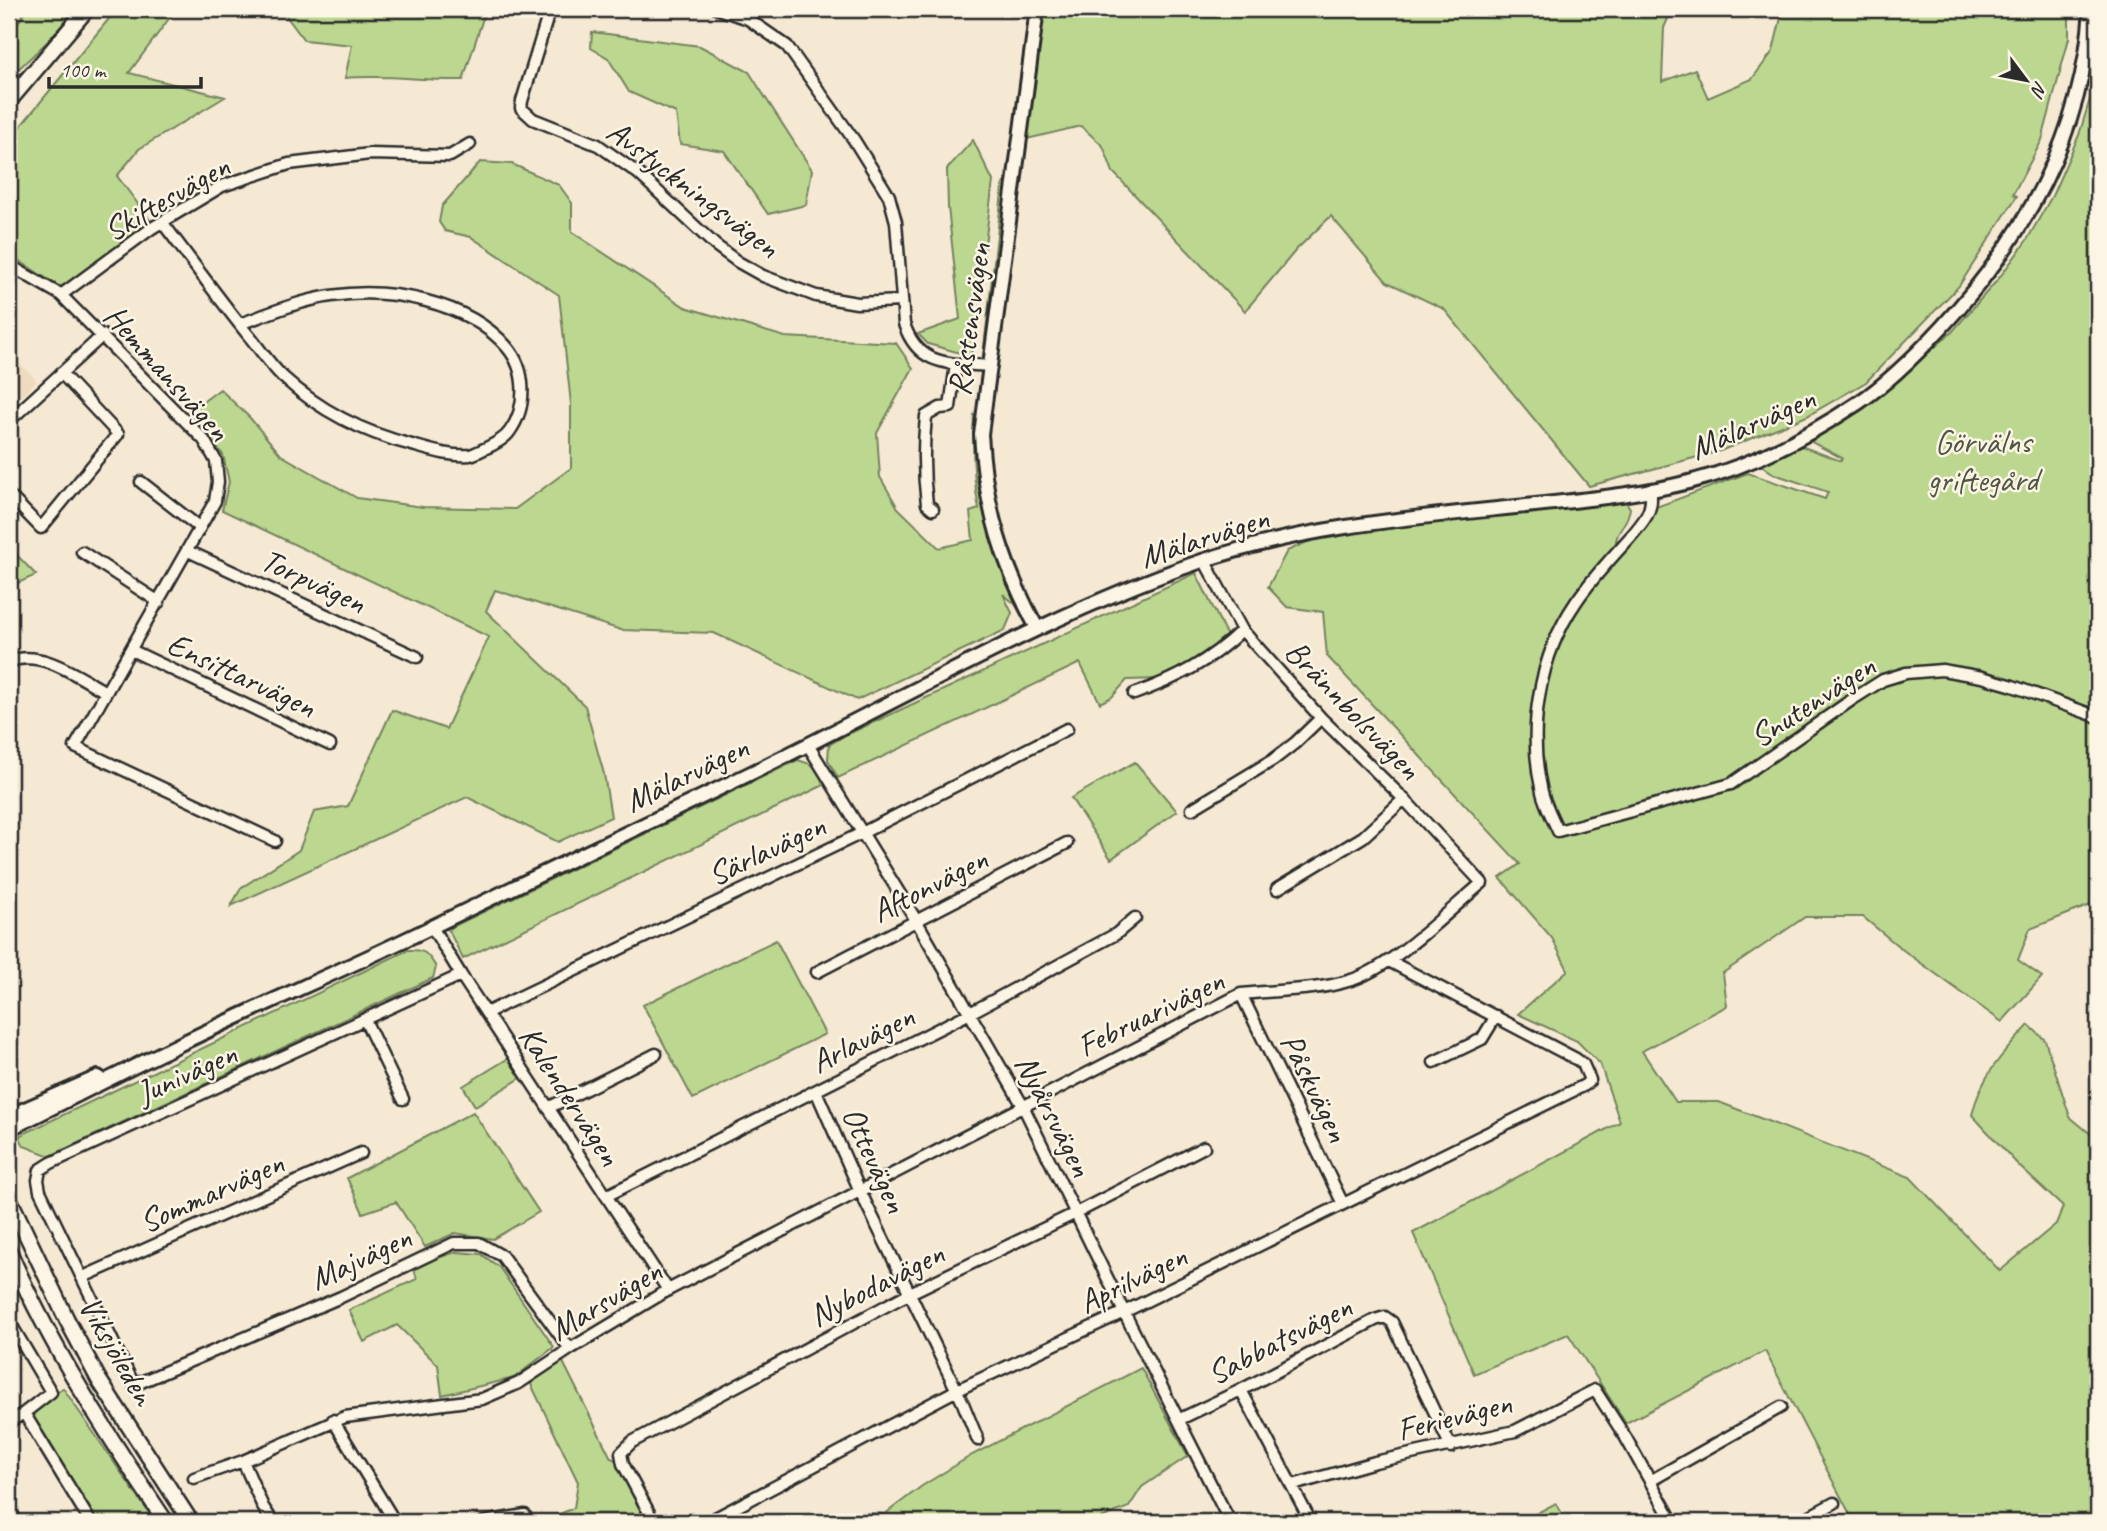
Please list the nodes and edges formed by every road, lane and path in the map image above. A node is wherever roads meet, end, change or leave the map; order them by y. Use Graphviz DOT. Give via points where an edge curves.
graph roads {
  1 [pos="87,9"];
  2 [pos="550,9"];
  3 [pos="718,9"];
  4 [pos="1037,9"];
  5 [pos="2091,9"];
  6 [pos="54,48"];
  7 [pos="9,89"];
  8 [pos="9,101"];
  9 [pos="470,144"];
  10 [pos="162,222"];
  11 [pos="9,265"];
  12 [pos="61,295"];
  13 [pos="901,301"];
  14 [pos="240,324"];
  15 [pos="103,335"];
  16 [pos="956,364"];
  17 [pos="990,366"];
  18 [pos="61,373"];
  19 [pos="9,421"];
  20 [pos="141,482"];
  21 [pos="1650,489"];
  22 [pos="9,495"];
  23 [pos="933,509"];
  24 [pos="200,528"];
  25 [pos="188,551"];
  26 [pos="82,552"];
  27 [pos="1204,560"];
  28 [pos="159,602"];
  29 [pos="1037,628"];
  30 [pos="1242,629"];
  31 [pos="131,650"];
  32 [pos="417,657"];
  33 [pos="9,662"];
  34 [pos="106,692"];
  35 [pos="1134,694"];
  36 [pos="2098,717"];
  37 [pos="1321,718"];
  38 [pos="1068,729"];
  39 [pos="330,745"];
  40 [pos="808,745"];
  41 [pos="1404,799"];
  42 [pos="1192,809"];
  43 [pos="862,833"];
  44 [pos="275,841"];
  45 [pos="1066,843"];
  46 [pos="1482,883"];
  47 [pos="1277,889"];
  48 [pos="1135,918"];
  49 [pos="916,920"];
  50 [pos="432,927"];
  51 [pos="1389,961"];
  52 [pos="817,972"];
  53 [pos="461,975"];
  54 [pos="1241,994"];
  55 [pos="485,1013"];
  56 [pos="970,1013"];
  57 [pos="1496,1016"];
  58 [pos="365,1020"];
  59 [pos="177,1046"];
  60 [pos="656,1054"];
  61 [pos="1434,1062"];
  62 [pos="816,1091"];
  63 [pos="403,1099"];
  64 [pos="1023,1106"];
  65 [pos="548,1108"];
  66 [pos="9,1116"];
  67 [pos="9,1129"];
  68 [pos="1204,1147"];
  69 [pos="361,1153"];
  70 [pos="860,1191"];
  71 [pos="606,1196"];
  72 [pos="9,1198"];
  73 [pos="1343,1204"];
  74 [pos="1076,1213"];
  75 [pos="9,1251"];
  76 [pos="83,1277"];
  77 [pos="668,1290"];
  78 [pos="910,1293"];
  79 [pos="1124,1312"];
  80 [pos="9,1321"];
  81 [pos="570,1349"];
  82 [pos="957,1390"];
  83 [pos="1241,1390"];
  84 [pos="1781,1407"];
  85 [pos="23,1413"];
  86 [pos="1180,1419"];
  87 [pos="333,1420"];
  88 [pos="9,1422"];
  89 [pos="978,1440"];
  90 [pos="1451,1447"];
  91 [pos="243,1461"];
  92 [pos="194,1478"];
  93 [pos="1650,1481"];
  94 [pos="1293,1485"];
  95 [pos="1834,1503"];
  96 [pos="9,1509"];
  97 [pos="526,1515"];
  98 [pos="17,1522"];
  99 [pos="88,1522"];
  100 [pos="166,1522"];
  101 [pos="191,1522"];
  102 [pos="272,1522"];
  103 [pos="395,1522"];
  104 [pos="484,1522"];
  105 [pos="654,1522"];
  106 [pos="708,1522"];
  107 [pos="1230,1522"];
  108 [pos="1311,1522"];
  109 [pos="1673,1522"];
  110 [pos="1799,1522"];
  1 -- 6 [label="main road"];
  2 -- 13 [label="street, Avstyckningsvägen" via="522,101 521,108 533,119 598,145 639,174 715,244 763,276 816,296 858,303"];
  3 -- 13 [label="street" via="748,19 787,46 854,140 889,196 896,222"];
  4 -- 17 [label="street, Råstensvägen"];
  5 -- 21 [label="street, Mälarvägen" via="2081,84 2049,173 1989,272 1929,341 1860,401 1797,439 1745,465"];
  6 -- 7 [label="main road"];
  6 -- 8 [label="main road"];
  9 -- 10 [label="street, Skiftesvägen" via="450,156 370,155 289,164 222,186"];
  10 -- 12 [label="street, Skiftesvägen"];
  10 -- 14 [label="street"];
  11 -- 12 [label="street, Hemmansvägen"];
  12 -- 15 [label="street, Hemmansvägen"];
  13 -- 16 [label="street" via="909,340 937,361"];
  14 -- 14 [label="street" via="282,376 330,412 369,432 442,453 470,455 509,434 520,414 520,371 509,349 484,326 453,311 411,298 332,296"];
  15 -- 18 [label="street"];
  15 -- 24 [label="street, Hemmansvägen" via="204,440 216,461 215,500"];
  16 -- 17 [label="street"];
  16 -- 23 [label="street" via="950,407 926,416 923,474 927,504"];
  17 -- 29 [label="street, Råstensvägen" via="981,434 986,495 1002,550"];
  18 -- 19 [label="street"];
  18 -- 22 [label="street" via="118,434 41,528"];
  20 -- 24 [label="street"];
  21 -- 27 [label="street, Mälarvägen" via="1335,529"];
  21 -- 36 [label="street, Snutenvägen" via="1648,513 1575,604 1543,675 1536,754 1542,794 1558,831 1731,784 1853,699 1883,680 1906,673 1942,670 1982,677"];
  24 -- 25 [label="street, Hemmansvägen"];
  25 -- 28 [label="street, Hemmansvägen"];
  25 -- 32 [label="street, Torpvägen"];
  26 -- 28 [label="street"];
  27 -- 29 [label="street, Mälarvägen"];
  27 -- 30 [label="street, Brännbolsvägen"];
  28 -- 31 [label="street, Hemmansvägen"];
  29 -- 40 [label="street, Mälarvägen"];
  30 -- 35 [label="street" via="1190,671"];
  30 -- 37 [label="street, Brännbolsvägen"];
  31 -- 34 [label="street, Hemmansvägen"];
  31 -- 39 [label="street, Ensittarvägen"];
  33 -- 34 [label="street" via="21,657 54,664"];
  34 -- 44 [label="street, Hemmansvägen" via="75,747"];
  37 -- 41 [label="street, Brännbolsvägen"];
  37 -- 42 [label="street" via="1273,760"];
  38 -- 43 [label="street, Särlavägen"];
  40 -- 43 [label="street, Nyårsvägen"];
  40 -- 50 [label="street, Mälarvägen"];
  41 -- 46 [label="street, Brännbolsvägen"];
  41 -- 47 [label="street" via="1363,837"];
  43 -- 49 [label="street, Nyårsvägen"];
  43 -- 55 [label="street, Särlavägen"];
  45 -- 49 [label="street, Aftonvägen"];
  46 -- 51 [label="street, Februarivägen"];
  48 -- 56 [label="street, Arlavägen" via="1116,934"];
  49 -- 52 [label="street, Aftonvägen"];
  49 -- 56 [label="street, Nyårsvägen"];
  50 -- 53 [label="street, Kalendervägen"];
  50 -- 59 [label="street, Mälarvägen"];
  51 -- 54 [label="street, Februarivägen" via="1346,982"];
  51 -- 57 [label="street"];
  53 -- 55 [label="street, Kalendervägen"];
  53 -- 58 [label="street, Junivägen"];
  54 -- 64 [label="street, Februarivägen"];
  54 -- 73 [label="street, Påskvägen"];
  55 -- 65 [label="street, Kalendervägen"];
  56 -- 62 [label="street, Arlavägen"];
  56 -- 64 [label="street, Nyårsvägen"];
  57 -- 61 [label="street" via="1482,1040"];
  57 -- 73 [label="street, Aprilvägen" via="1583,1064 1590,1080"];
  58 -- 63 [label="street"];
  58 -- 76 [label="street, Junivägen" via="40,1170 40,1191"];
  59 -- 66 [label="street, Mälarvägen"];
  59 -- 67 [label="street, Mälarvägen"];
  60 -- 65 [label="street"];
  62 -- 70 [label="street, Ottevägen"];
  62 -- 71 [label="street, Arlavägen"];
  64 -- 70 [label="street, Marsvägen"];
  64 -- 74 [label="street, Nyårsvägen"];
  65 -- 71 [label="street, Kalendervägen"];
  68 -- 74 [label="street, Nybodavägen"];
  69 -- 76 [label="street, Sommarvägen"];
  70 -- 77 [label="street, Marsvägen"];
  70 -- 78 [label="street, Ottevägen"];
  71 -- 77 [label="street, Kalendervägen"];
  72 -- 101 [label="main road, Viksjöleden" via="99,1380"];
  73 -- 79 [label="street, Aprilvägen"];
  74 -- 78 [label="street, Nybodavägen"];
  74 -- 79 [label="street, Nyårsvägen"];
  75 -- 100 [label="main road, Viksjöleden" via="61,1354"];
  76 -- 81 [label="street, Majvägen" via="134,1385 341,1297 454,1243 479,1243 502,1256"];
  77 -- 81 [label="street, Marsvägen"];
  78 -- 82 [label="street, Ottevägen"];
  78 -- 105 [label="street, Nybodavägen" via="632,1442 621,1453 623,1464"];
  79 -- 82 [label="street, Aprilvägen"];
  79 -- 86 [label="street, Nyårsvägen"];
  80 -- 85 [label="street" via="51,1392"];
  81 -- 87 [label="street, Marsvägen" via="519,1383 482,1399"];
  82 -- 89 [label="street, Ottevägen"];
  82 -- 106 [label="street, Aprilvägen"];
  83 -- 86 [label="street, Sabbatsvägen"];
  83 -- 90 [label="street, Sabbatsvägen" via="1385,1317 1392,1322"];
  83 -- 94 [label="street"];
  84 -- 93 [label="street"];
  85 -- 88 [label="street"];
  85 -- 99 [label="street"];
  86 -- 107 [label="street, Nyårsvägen"];
  87 -- 91 [label="street, Marsvägen"];
  87 -- 103 [label="street"];
  90 -- 93 [label="street, Ferievägen" via="1515,1431 1595,1390"];
  90 -- 94 [label="street, Ferievägen"];
  91 -- 92 [label="street, Marsvägen"];
  91 -- 102 [label="street"];
  93 -- 109 [label="street, Ferievägen"];
  94 -- 108 [label="street"];
  95 -- 110 [label="street"];
  96 -- 98 [label="street"];
  97 -- 104 [label="street"];
}
